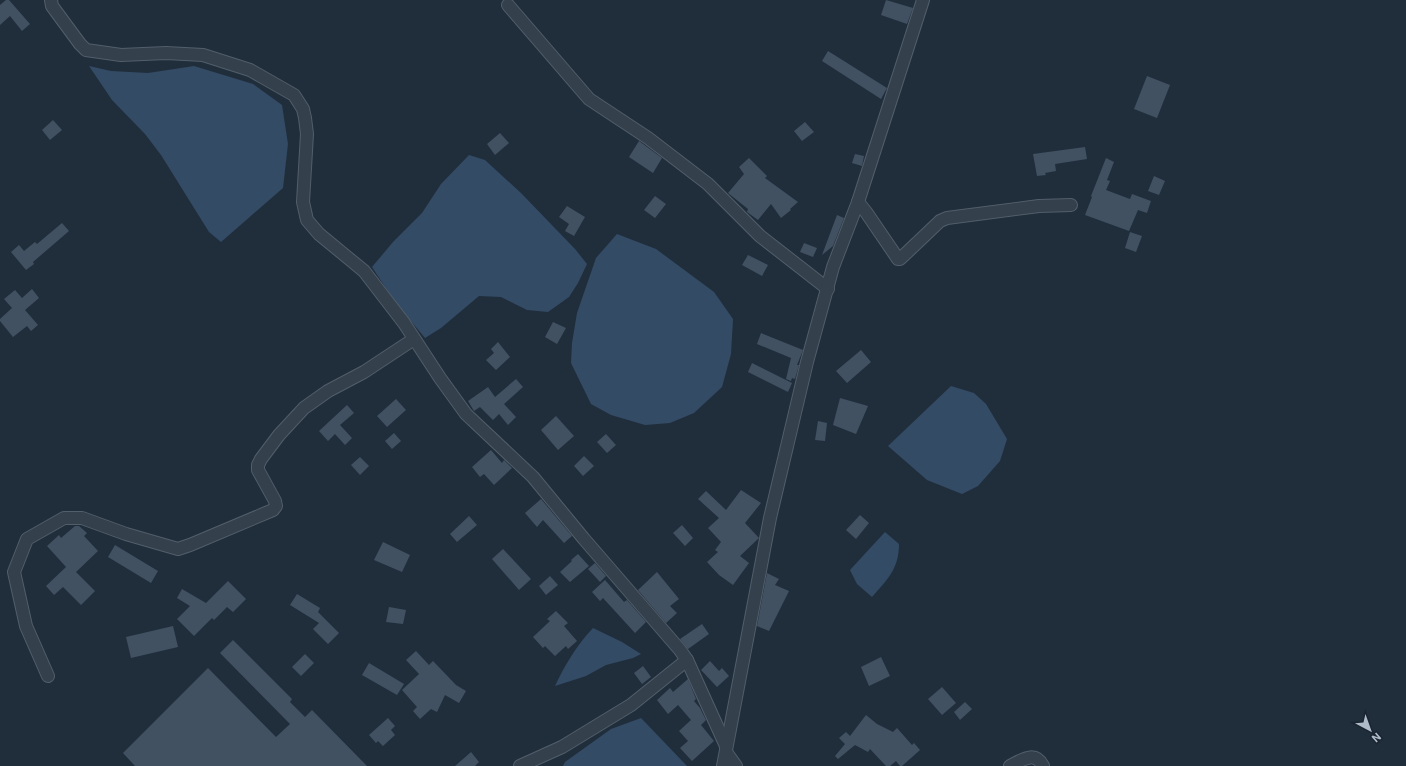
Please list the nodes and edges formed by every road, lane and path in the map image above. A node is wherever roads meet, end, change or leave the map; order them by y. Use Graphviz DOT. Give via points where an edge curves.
graph roads {
  1 [pos="51,0"];
  2 [pos="923,0"];
  3 [pos="508,5"];
  4 [pos="858,202"];
  5 [pos="1071,205"];
  6 [pos="828,288"];
  7 [pos="414,340"];
  8 [pos="687,660"];
  9 [pos="48,676"];
  10 [pos="726,749"];
  11 [pos="520,766"];
  12 [pos="723,766"];
  13 [pos="736,766"];
  14 [pos="1010,766"];
  15 [pos="1043,766"];
  1 -- 7 [label="street" via="52,6 86,50 121,55 203,55 250,70 294,94 305,118 303,202 307,220 319,234 364,271"];
  2 -- 4 [label="street"];
  3 -- 6 [label="street" via="589,99 648,138 708,184 760,236"];
  4 -- 5 [label="street" via="900,259 947,218 1039,206"];
  4 -- 6 [label="street" via="833,267"];
  6 -- 10 [label="street" via="770,518"];
  7 -- 8 [label="street" via="466,414 533,477"];
  7 -- 9 [label="street" via="364,372 328,391 304,408 279,435 258,465 258,470 275,501 276,506 273,510 178,549 82,518 64,518 27,539 14,572 26,626"];
  8 -- 10 [label="street"];
  8 -- 11 [label="street" via="631,705 562,747"];
  10 -- 12 [label="street"];
  10 -- 13 [label="street"];
  14 -- 15 [label="street" via="1033,757 1040,760"];
}
